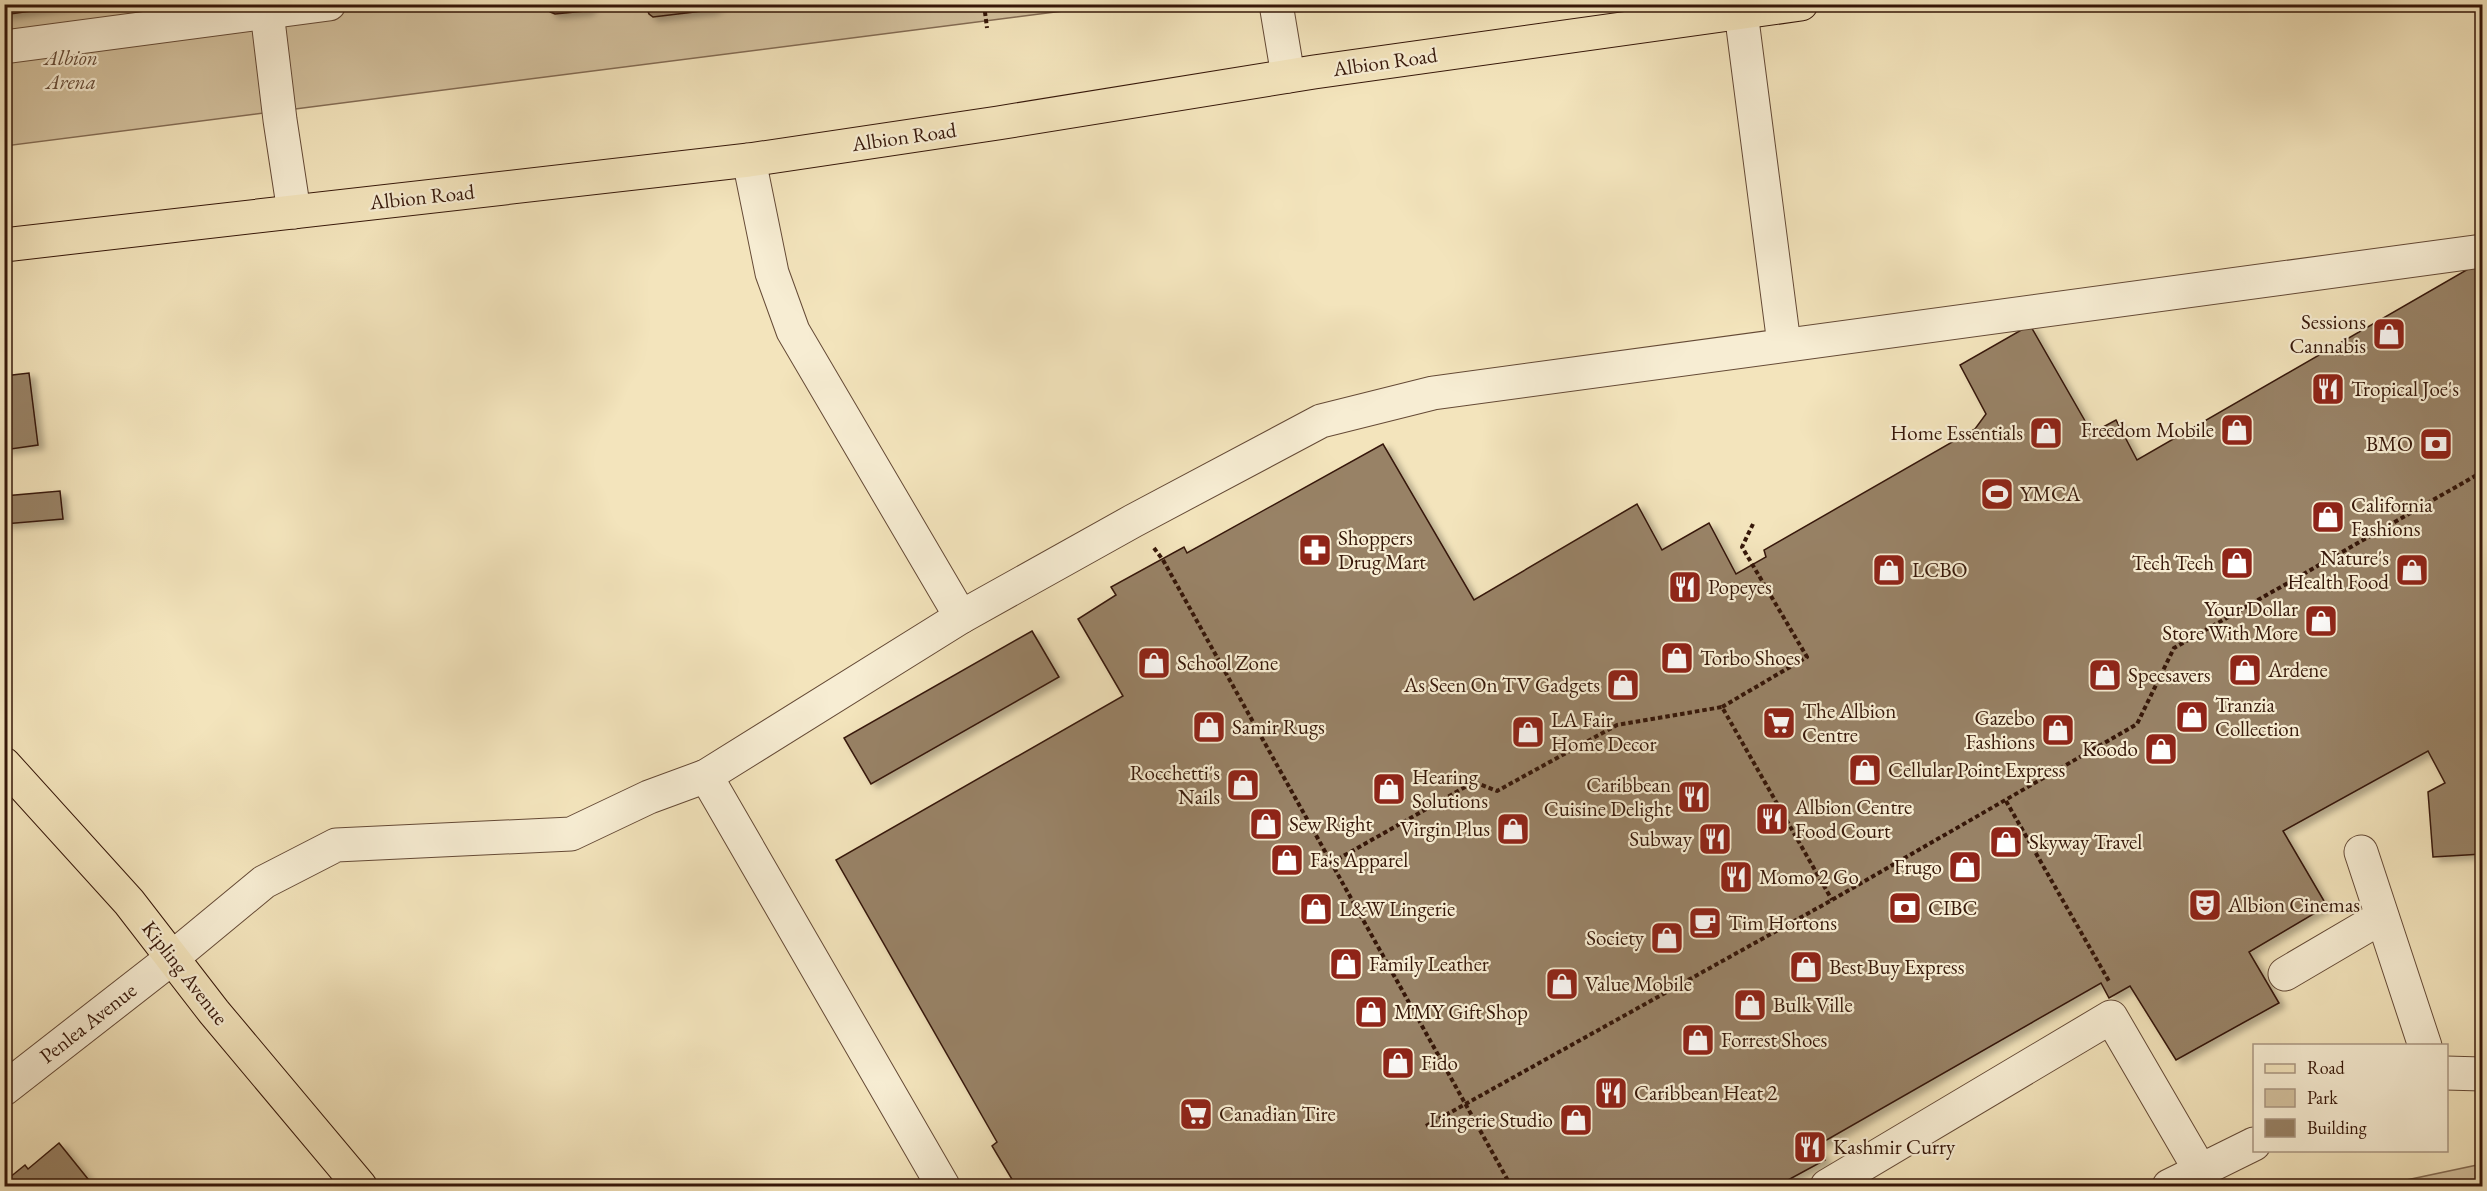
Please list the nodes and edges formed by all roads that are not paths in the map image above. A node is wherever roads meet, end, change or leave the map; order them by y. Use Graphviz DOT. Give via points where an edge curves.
graph roads {
  1 [pos="329,4"];
  2 [pos="1276,4"];
  3 [pos="1801,4"];
  4 [pos="267,12"];
  5 [pos="1741,12"];
  6 [pos="142,16"];
  7 [pos="4,47"];
  8 [pos="1287,76"];
  9 [pos="749,160"];
  10 [pos="294,212"];
  11 [pos="4,245"];
  12 [pos="2482,250"];
  13 [pos="1784,344"];
  14 [pos="961,617"];
  15 [pos="4,764"];
  16 [pos="706,776"];
  17 [pos="2361,852"];
  18 [pos="2382,917"];
  19 [pos="172,958"];
  20 [pos="2285,975"];
  21 [pos="2424,1044"];
  22 [pos="2448,1073"];
  23 [pos="2482,1074"];
  24 [pos="4,1089"];
  25 [pos="2253,1145"];
  26 [pos="2203,1178"];
  27 [pos="360,1186"];
  28 [pos="944,1186"];
  29 [pos="1827,1186"];
  30 [pos="2169,1186"];
  1 -- 4 [label="street"];
  2 -- 8 [label="street"];
  3 -- 5 [label="main road, Albion Road"];
  4 -- 6 [label="street"];
  4 -- 10 [label="street"];
  5 -- 8 [label="main road, Albion Road"];
  5 -- 13 [label="street"];
  6 -- 7 [label="street"];
  8 -- 9 [label="main road, Albion Road"];
  9 -- 10 [label="main road, Albion Road"];
  9 -- 14 [label="street" via="772,273 793,330"];
  10 -- 11 [label="main road, Albion Road"];
  12 -- 13 [label="street, Penlea Avenue"];
  13 -- 14 [label="street, Penlea Avenue" via="1433,393 1321,421"];
  14 -- 16 [label="street, Penlea Avenue"];
  15 -- 19 [label="main road, Kipling Avenue" via="129,902"];
  16 -- 19 [label="street, Penlea Avenue" via="649,797 571,834 336,845 264,882"];
  16 -- 28 [label="street"];
  17 -- 18 [label="street"];
  18 -- 20 [label="street"];
  18 -- 21 [label="street"];
  19 -- 24 [label="street, Penlea Avenue"];
  19 -- 27 [label="main road, Kipling Avenue"];
  22 -- 23 [label="street"];
  25 -- 26 [label="street"];
  26 -- 29 [label="street" via="2111,1017"];
  26 -- 30 [label="street"];
}
